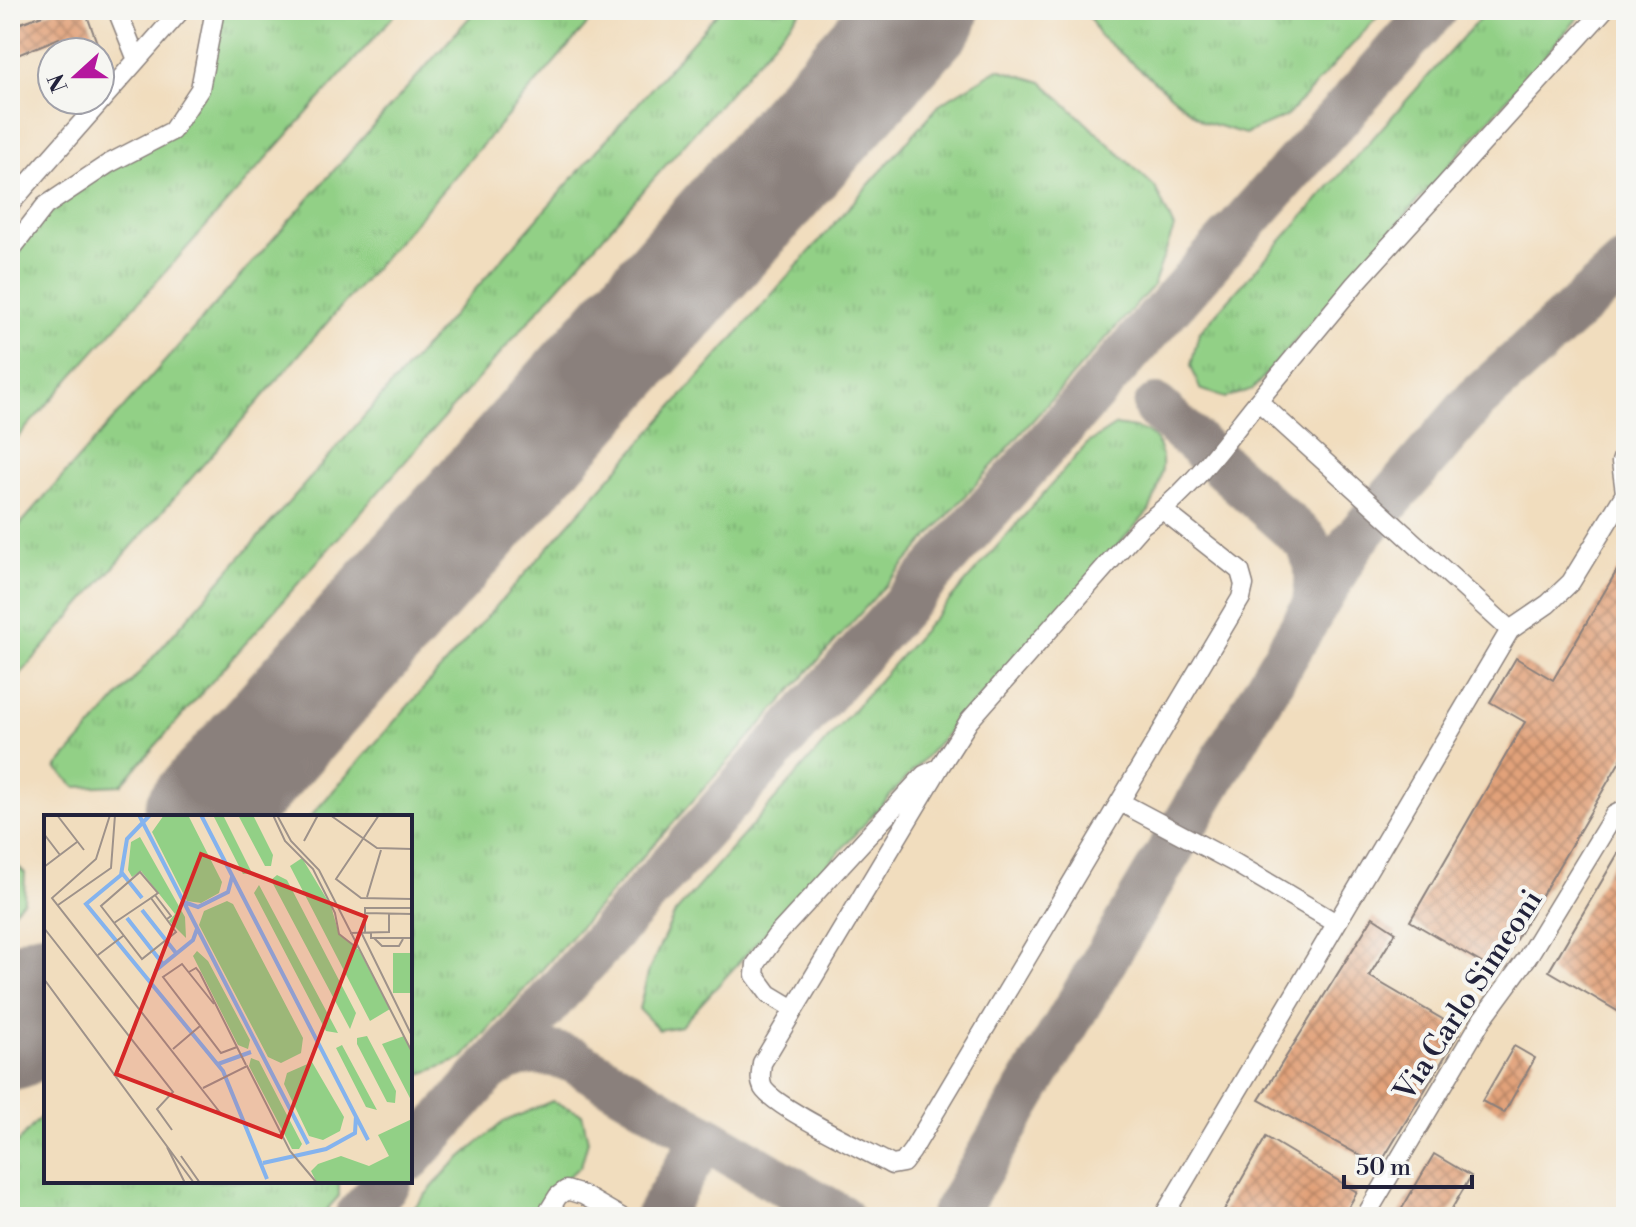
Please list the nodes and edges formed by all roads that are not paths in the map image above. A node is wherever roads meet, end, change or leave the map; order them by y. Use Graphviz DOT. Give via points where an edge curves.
graph roads {
  1 [pos="117,10"];
  2 [pos="181,10"];
  3 [pos="215,10"];
  4 [pos="1604,10"];
  5 [pos="137,60"];
  6 [pos="10,204"];
  7 [pos="10,251"];
  8 [pos="1258,401"];
  9 [pos="1626,447"];
  10 [pos="1626,492"];
  11 [pos="1164,511"];
  12 [pos="1510,630"];
  13 [pos="939,768"];
  14 [pos="1120,802"];
  15 [pos="1626,809"];
  16 [pos="1336,923"];
  17 [pos="794,1009"];
  18 [pos="545,1217"];
  19 [pos="621,1217"];
  20 [pos="1163,1217"];
  21 [pos="1365,1217"];
  1 -- 5 [label="lane"];
  2 -- 5 [label="lane"];
  3 -- 7 [label="lane" via="200,89 172,131 108,164 45,206"];
  4 -- 8 [label="lane" via="1355,284"];
  5 -- 6 [label="lane"];
  8 -- 11 [label="lane"];
  8 -- 12 [label="lane"];
  9 -- 10 [label="lane" via="1621,462"];
  10 -- 12 [label="lane" via="1571,582"];
  11 -- 13 [label="lane" via="1142,525 969,721"];
  11 -- 14 [label="lane" via="1240,571 1244,585"];
  12 -- 16 [label="lane"];
  13 -- 17 [label="lane"];
  13 -- 17 [label="lane" via="924,775 892,809 756,964 755,975 763,988"];
  14 -- 16 [label="lane"];
  14 -- 17 [label="lane" via="903,1163 892,1165 782,1105 764,1089 762,1063"];
  15 -- 21 [label="lane, Via Carlo Simeoni" via="1614,815 1527,958 1483,1018"];
  16 -- 20 [label="lane"];
  18 -- 19 [label="lane" via="566,1190"];
}
